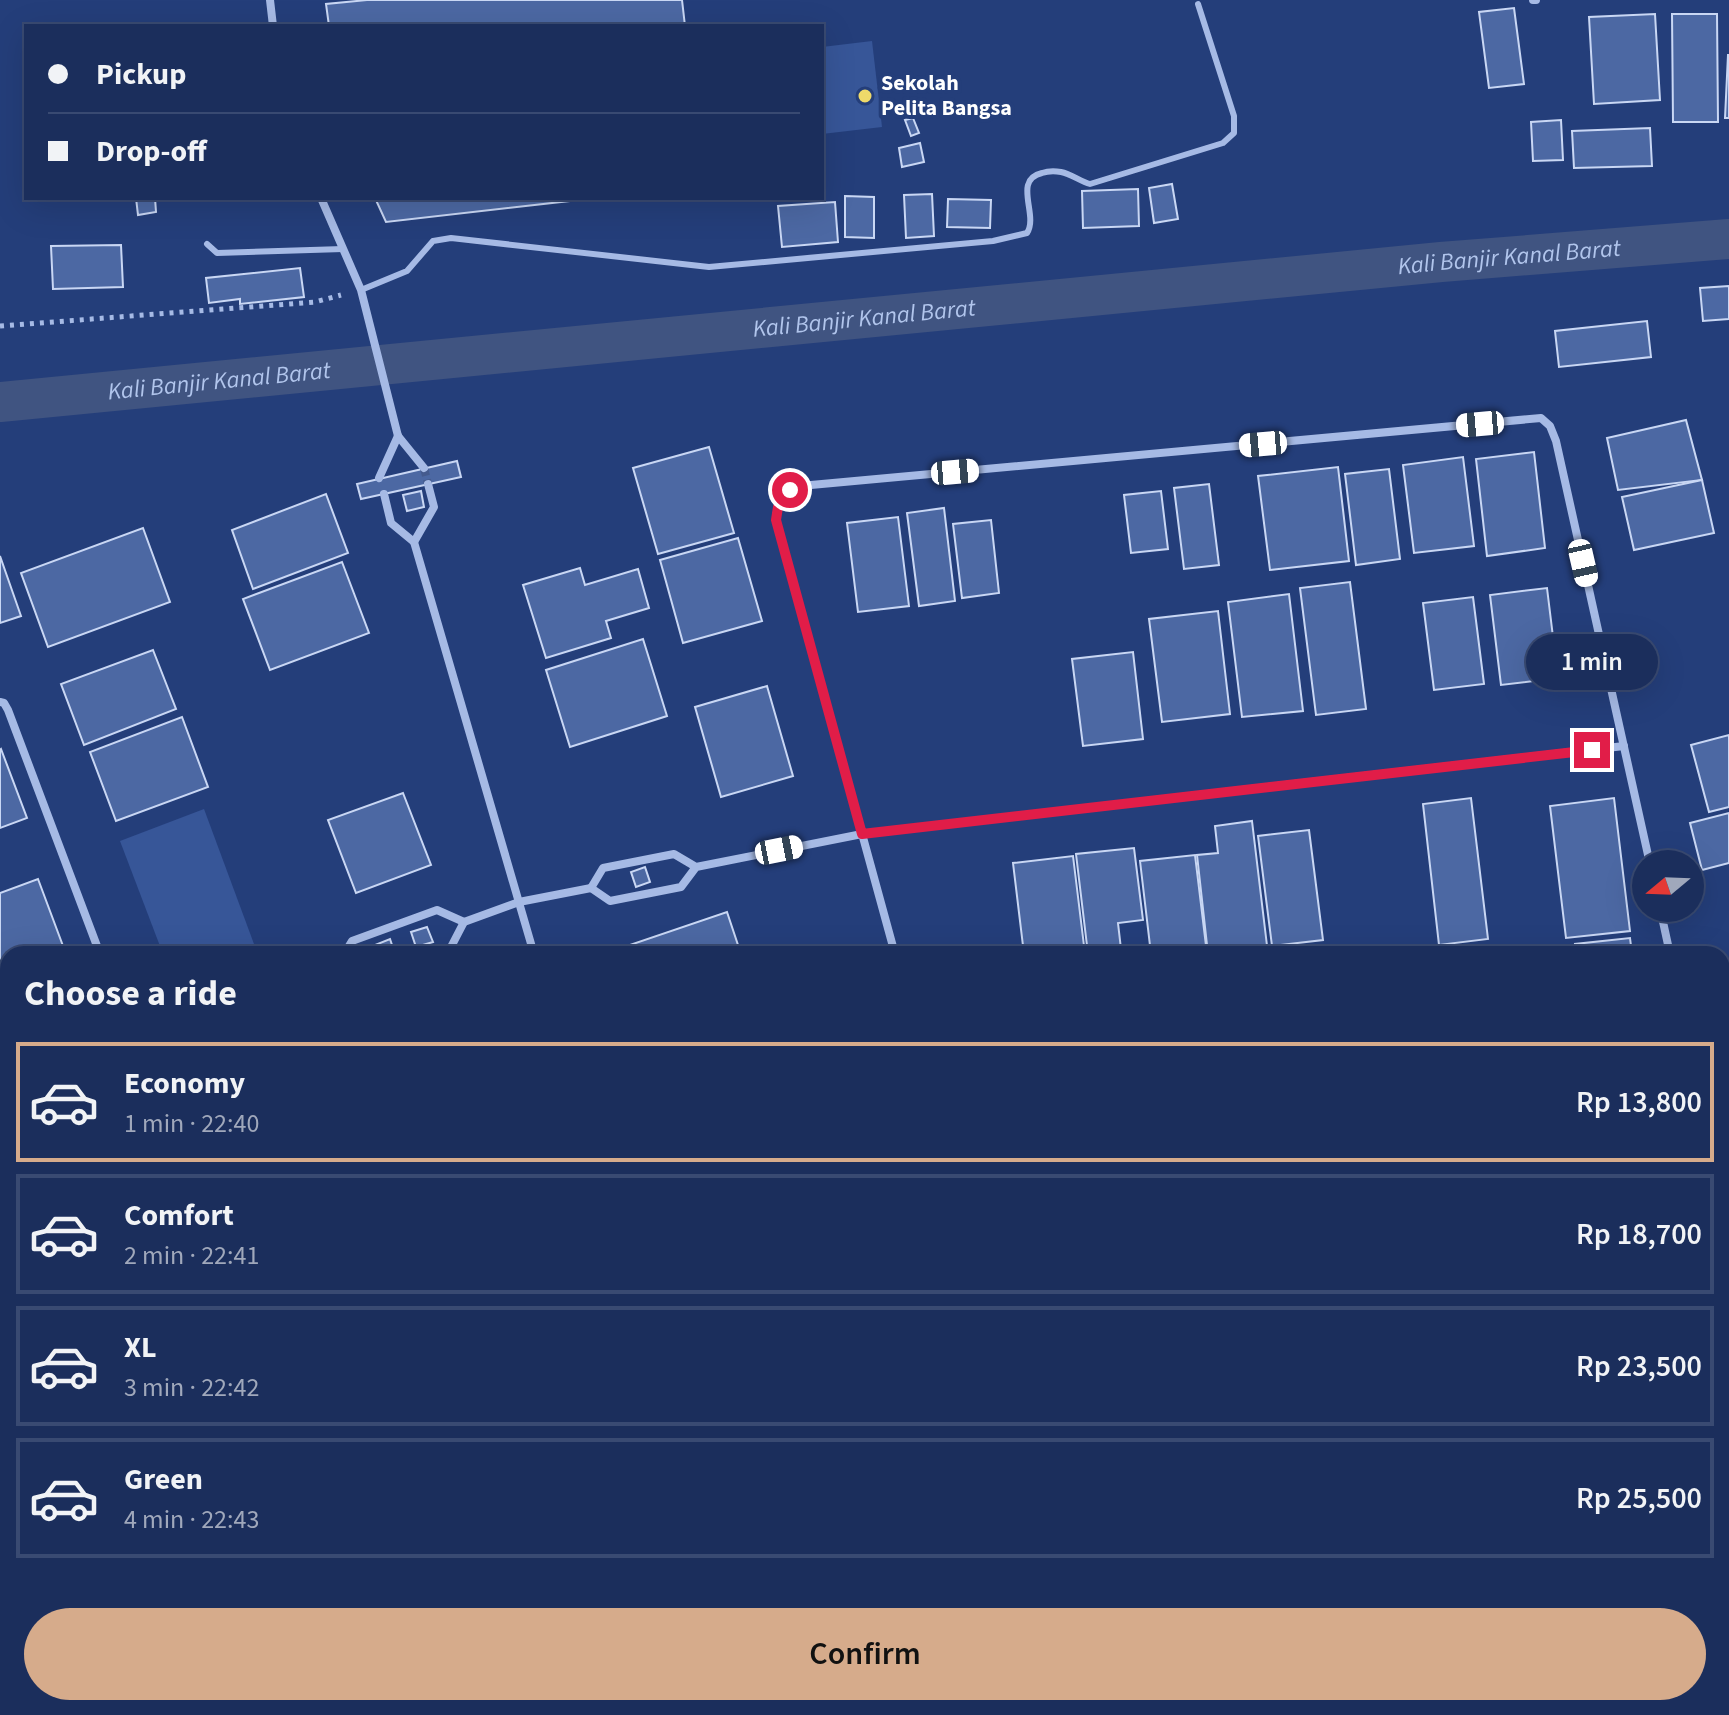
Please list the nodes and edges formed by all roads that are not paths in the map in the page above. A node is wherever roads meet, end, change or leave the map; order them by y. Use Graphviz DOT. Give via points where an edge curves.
graph roads {
  1 [pos="270,0"];
  2 [pos="1198,4"];
  3 [pos="273,24"];
  4 [pos="322,200"];
  5 [pos="207,244"];
  6 [pos="343,249"];
  7 [pos="361,290"];
  8 [pos="398,436"];
  9 [pos="424,468"];
  10 [pos="379,478"];
  11 [pos="428,484"];
  12 [pos="384,494"];
  13 [pos="414,542"];
  14 [pos="0,702"];
  15 [pos="1624,746"];
  16 [pos="862,834"];
  17 [pos="1647,850"];
  18 [pos="696,867"];
  19 [pos="591,888"];
  20 [pos="519,902"];
  21 [pos="464,922"];
  22 [pos="1663,922"];
  23 [pos="97,946"];
  24 [pos="349,946"];
  25 [pos="452,946"];
  26 [pos="532,946"];
  27 [pos="893,946"];
  28 [pos="1668,946"];
  1 -- 3 [label="street"];
  2 -- 7 [label="lane" via="1234,116 1234,133 1223,143 1090,184 1063,172 1038,174 1027,185 1027,233 993,241 709,267 451,238 433,241 407,271"];
  4 -- 6 [label="street"];
  5 -- 6 [label="lane" via="217,253"];
  6 -- 7 [label="street"];
  7 -- 8 [label="street"];
  8 -- 9 [label="street"];
  8 -- 10 [label="street"];
  11 -- 13 [label="street" via="434,507"];
  12 -- 13 [label="street" via="391,523"];
  13 -- 20 [label="street"];
  14 -- 23 [label="street" via="8,710"];
  15 -- 16 [label="street"];
  15 -- 16 [label="street" via="1554,432 1541,418 800,486 784,496 776,520"];
  15 -- 17 [label="street"];
  16 -- 18 [label="street"];
  16 -- 27 [label="street"];
  18 -- 19 [label="street" via="681,887 647,894 610,901"];
  18 -- 19 [label="street" via="674,854 615,865 603,868"];
  19 -- 20 [label="street"];
  20 -- 21 [label="street"];
  20 -- 26 [label="street"];
  21 -- 24 [label="street" via="437,910"];
  21 -- 25 [label="street"];
  22 -- 28 [label="street"];
}
